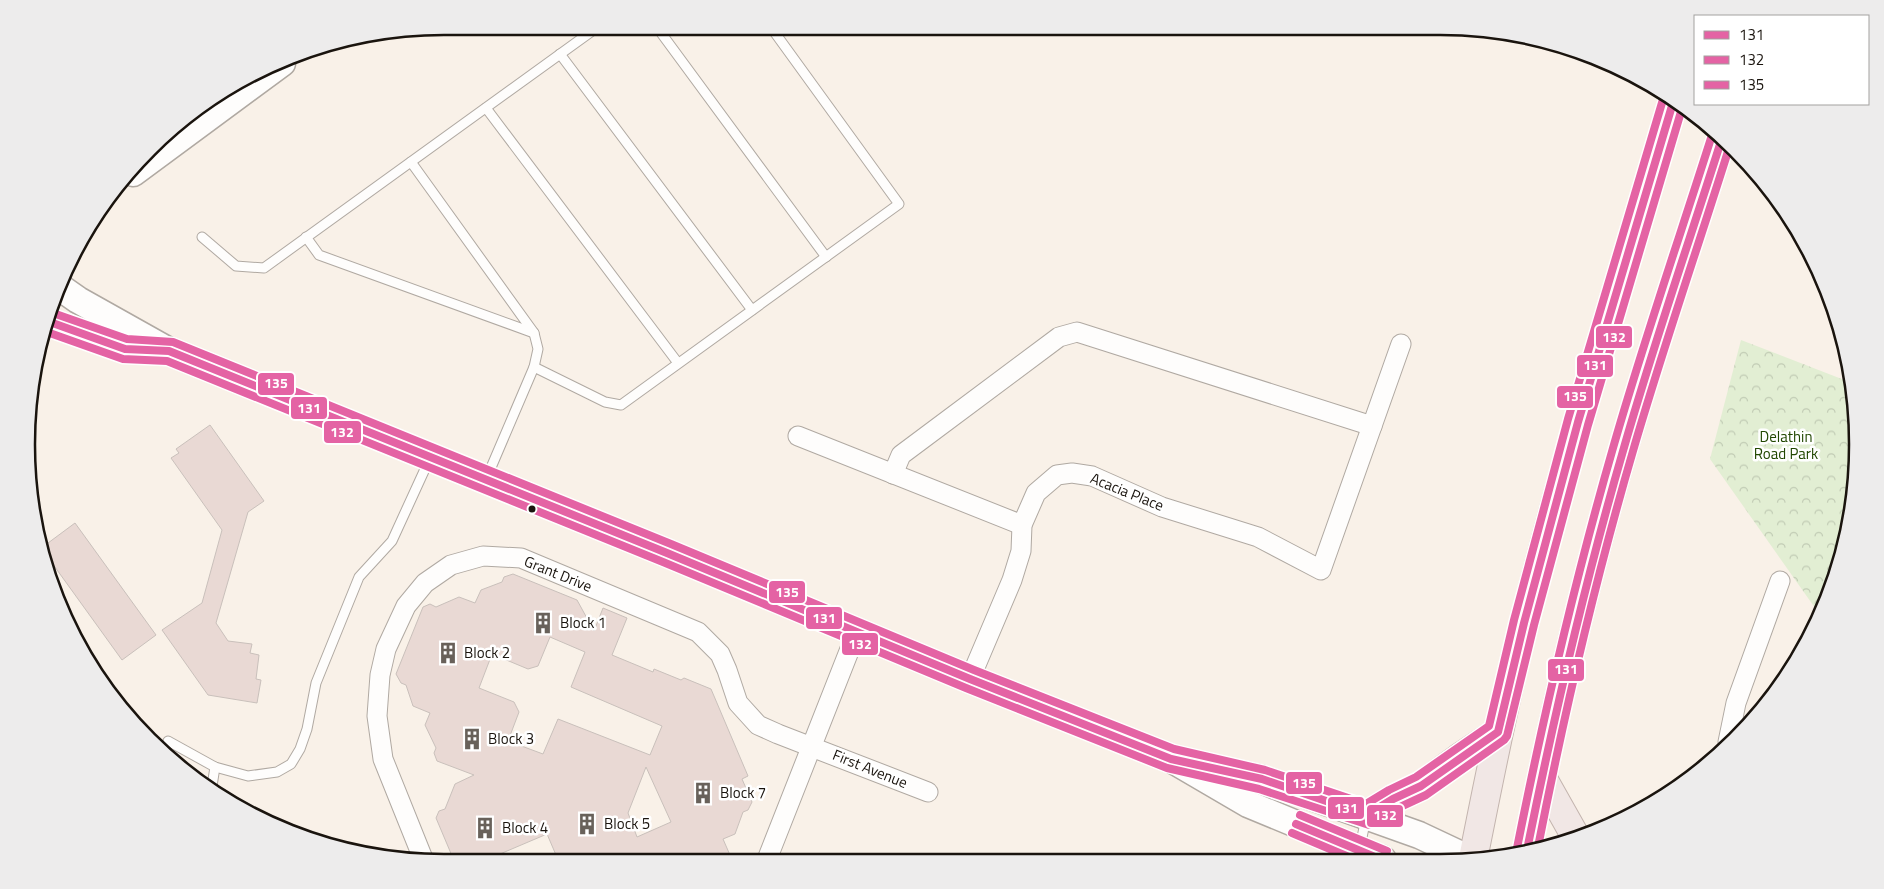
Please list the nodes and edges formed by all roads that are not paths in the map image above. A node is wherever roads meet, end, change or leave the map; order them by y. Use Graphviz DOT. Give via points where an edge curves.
graph roads {
  1 [pos="586,35"];
  2 [pos="663,35"];
  3 [pos="777,35"];
  4 [pos="560,54"];
  5 [pos="266,76"];
  6 [pos="1672,107"];
  7 [pos="486,108"];
  8 [pos="1719,146"];
  9 [pos="149,161"];
  10 [pos="411,162"];
  11 [pos="202,238"];
  12 [pos="306,238"];
  13 [pos="826,257"];
  14 [pos="65,291"];
  15 [pos="752,310"];
  16 [pos="54,323"];
  17 [pos="534,333"];
  18 [pos="1402,344"];
  19 [pos="169,351"];
  20 [pos="678,363"];
  21 [pos="534,367"];
  22 [pos="1372,426"];
  23 [pos="798,436"];
  24 [pos="430,458"];
  25 [pos="893,474"];
  26 [pos="486,480"];
  27 [pos="1022,525"];
  28 [pos="1780,580"];
  29 [pos="857,631"];
  30 [pos="970,679"];
  31 [pos="1498,732"];
  32 [pos="1730,733"];
  33 [pos="168,741"];
  34 [pos="812,746"];
  35 [pos="1170,759"];
  36 [pos="215,767"];
  37 [pos="1542,777"];
  38 [pos="213,782"];
  39 [pos="928,792"];
  40 [pos="1367,815"];
  41 [pos="1573,831"];
  42 [pos="1528,844"];
  43 [pos="1472,852"];
  44 [pos="421,853"];
  45 [pos="1459,853"];
  46 [pos="769,854"];
  47 [pos="1366,854"];
  48 [pos="1373,854"];
  1 -- 4 [label="lane"];
  2 -- 13 [label="lane"];
  3 -- 13 [label="lane" via="899,204"];
  4 -- 7 [label="lane"];
  4 -- 15 [label="lane"];
  5 -- 9 [label="street"];
  6 -- 31 [label="highway" via="1578,422"];
  7 -- 10 [label="lane"];
  7 -- 20 [label="lane"];
  8 -- 37 [label="highway" via="1640,394 1599,537"];
  10 -- 12 [label="lane"];
  10 -- 17 [label="lane"];
  11 -- 12 [label="lane" via="236,266 264,268"];
  12 -- 17 [label="lane" via="319,255"];
  13 -- 15 [label="lane"];
  14 -- 19 [label="street"];
  15 -- 20 [label="lane"];
  16 -- 19 [label="street" via="125,349"];
  17 -- 21 [label="lane" via="538,349"];
  18 -- 22 [label="street"];
  19 -- 24 [label="street"];
  20 -- 21 [label="lane" via="621,405 605,402"];
  21 -- 26 [label="lane"];
  22 -- 25 [label="street" via="1077,332 1059,337 901,455"];
  22 -- 27 [label="street, Acacia Place" via="1321,570 1258,537 1162,507 1092,476 1057,475 1036,493"];
  23 -- 25 [label="street"];
  24 -- 26 [label="street"];
  24 -- 36 [label="lane" via="392,541 359,577 316,683 307,729 291,764 277,772 248,776"];
  25 -- 27 [label="street"];
  26 -- 29 [label="street"];
  27 -- 30 [label="street, Acacia Place" via="1021,551 1012,580"];
  28 -- 32 [label="street" via="1736,703"];
  29 -- 30 [label="street"];
  29 -- 34 [label="street"];
  30 -- 35 [label="street"];
  31 -- 40 [label="highway" via="1422,786"];
  31 -- 43 [label="highway"];
  33 -- 36 [label="lane"];
  34 -- 39 [label="street, First Avenue"];
  34 -- 44 [label="street, Grant Drive" via="758,725 738,703 720,654 698,632 521,558 482,556 451,565 425,582 406,606 386,649 380,675 377,716 383,759"];
  34 -- 46 [label="street"];
  35 -- 40 [label="street" via="1262,779"];
  35 -- 47 [label="street" via="1248,804"];
  36 -- 38 [label="lane"];
  37 -- 41 [label="highway"];
  37 -- 42 [label="highway"];
  40 -- 45 [label="street"];
  40 -- 48 [label="lane"];
}
